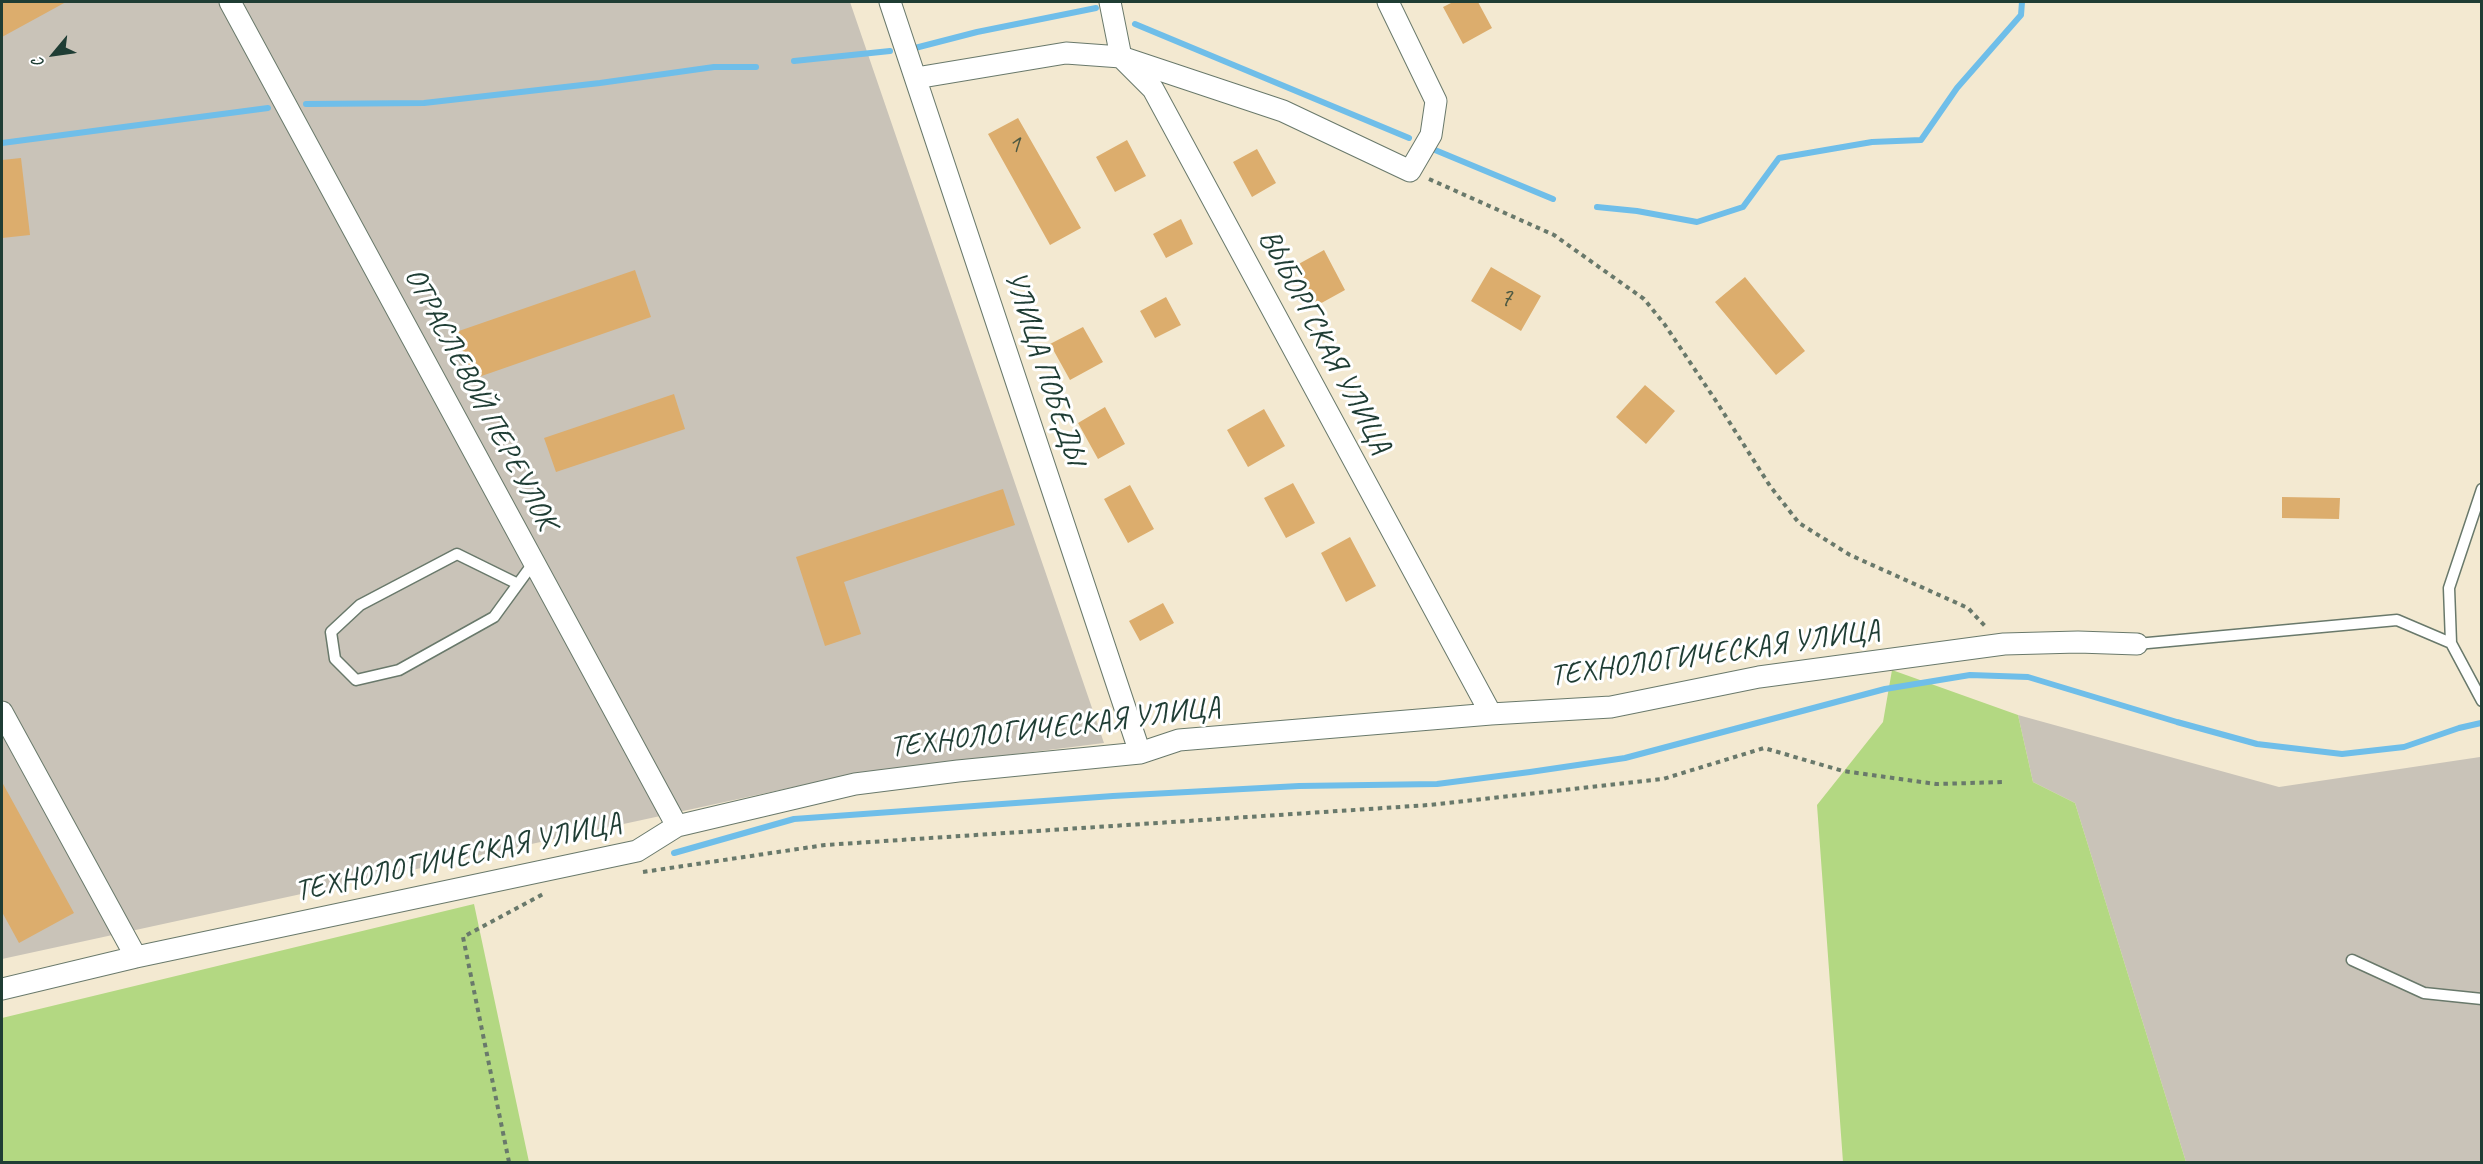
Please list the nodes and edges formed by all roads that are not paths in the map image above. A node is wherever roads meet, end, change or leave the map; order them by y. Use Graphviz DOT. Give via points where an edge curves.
graph roads {
  1 [pos="230,2"];
  2 [pos="890,2"];
  3 [pos="1110,2"];
  4 [pos="1388,2"];
  5 [pos="1121,57"];
  6 [pos="916,78"];
  7 [pos="2481,489"];
  8 [pos="534,562"];
  9 [pos="518,584"];
  10 [pos="2451,643"];
  11 [pos="2137,644"];
  12 [pos="2480,696"];
  13 [pos="2,712"];
  14 [pos="1491,714"];
  15 [pos="1140,753"];
  16 [pos="677,826"];
  17 [pos="136,957"];
  18 [pos="2352,960"];
  19 [pos="2,989"];
  20 [pos="2481,999"];
  1 -- 8 [label="street, ОТРАСЛЕВОЙ ПЕРЕУЛОК"];
  2 -- 6 [label="street, УЛИЦА ПОБЕДЫ"];
  3 -- 5 [label="street"];
  4 -- 5 [label="street" via="1436,101 1431,135 1410,171 1283,111"];
  5 -- 6 [label="street" via="1066,53"];
  5 -- 14 [label="street, ВЫБОРГСКАЯ УЛИЦА" via="1153,89"];
  6 -- 15 [label="street, УЛИЦА ПОБЕДЫ"];
  7 -- 10 [label="lane" via="2449,588"];
  8 -- 9 [label="lane"];
  8 -- 16 [label="street, ОТРАСЛЕВОЙ ПЕРЕУЛОК"];
  9 -- 9 [label="lane" via="458,554 360,605 331,632 335,659 357,680 399,670 494,617"];
  10 -- 11 [label="lane" via="2397,620"];
  10 -- 12 [label="lane"];
  11 -- 14 [label="street, ТЕХНОЛОГИЧЕСКАЯ УЛИЦА" via="2004,644 1759,677 1611,706"];
  13 -- 17 [label="street"];
  14 -- 15 [label="street, ТЕХНОЛОГИЧЕСКАЯ УЛИЦА" via="1179,740"];
  15 -- 16 [label="street, ТЕХНОЛОГИЧЕСКАЯ УЛИЦА" via="855,784"];
  16 -- 17 [label="street, ТЕХНОЛОГИЧЕСКАЯ УЛИЦА" via="637,852"];
  17 -- 19 [label="street, ТЕХНОЛОГИЧЕСКАЯ УЛИЦА"];
  18 -- 20 [label="lane" via="2424,993"];
}
